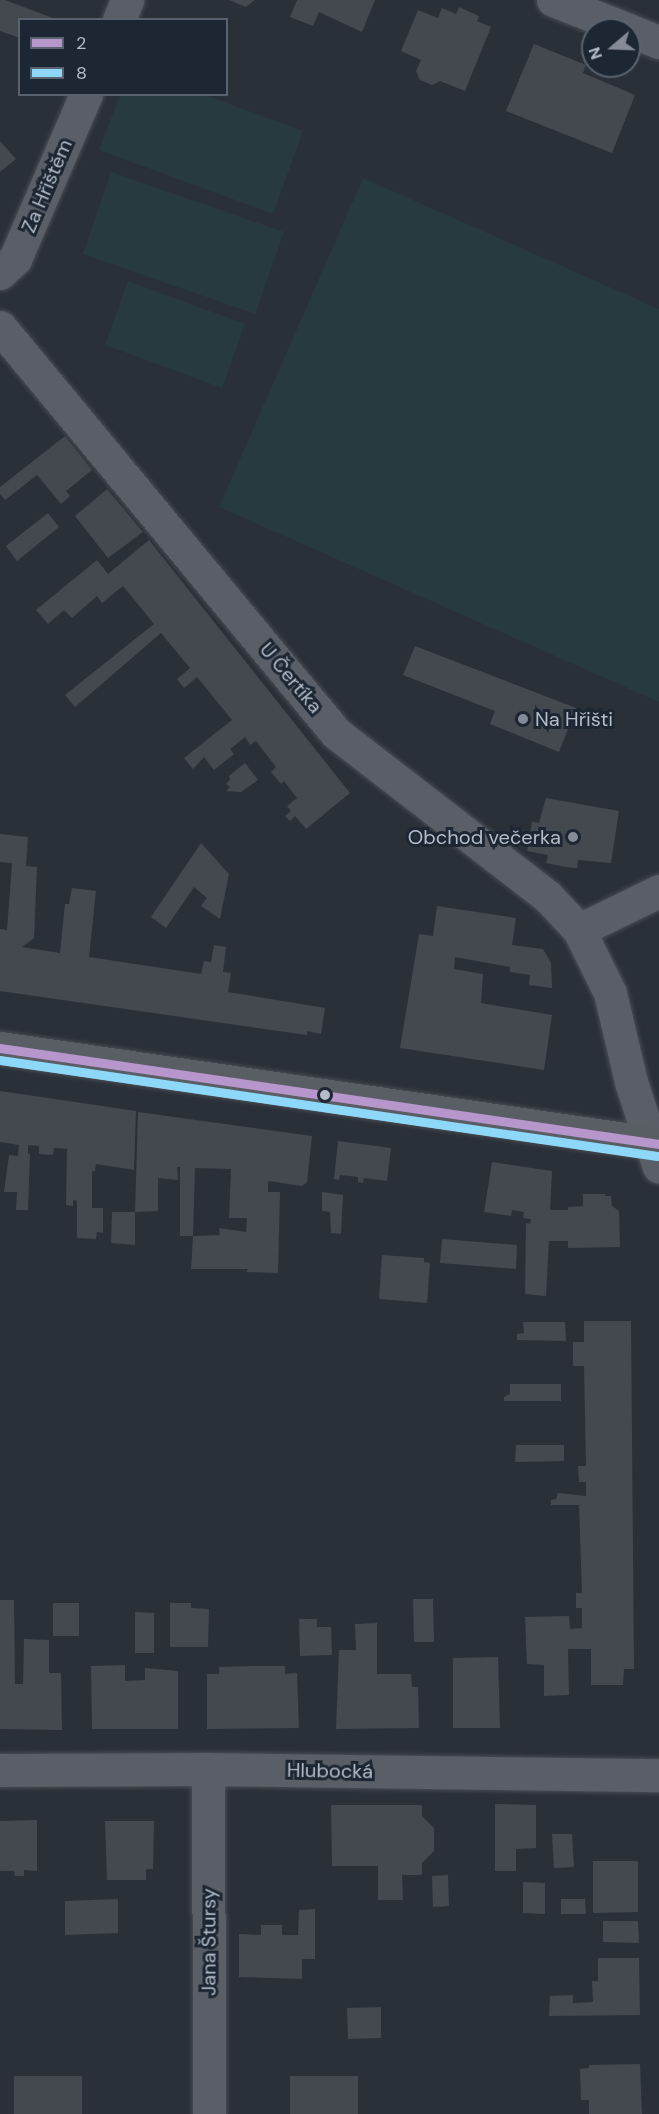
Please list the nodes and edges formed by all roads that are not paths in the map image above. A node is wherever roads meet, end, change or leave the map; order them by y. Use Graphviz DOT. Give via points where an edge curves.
graph roads {
  1 [pos="127,0"];
  2 [pos="554,0"];
  3 [pos="119,18"];
  4 [pos="599,18"];
  5 [pos="641,35"];
  6 [pos="659,42"];
  7 [pos="85,96"];
  8 [pos="0,273"];
  9 [pos="0,327"];
  10 [pos="654,899"];
  11 [pos="579,930"];
  12 [pos="0,1048"];
  13 [pos="656,1151"];
  14 [pos="208,1769"];
  15 [pos="0,1770"];
  16 [pos="659,1775"];
  17 [pos="209,2114"];
  1 -- 3 [label="street"];
  2 -- 4 [label="street"];
  5 -- 6 [label="street"];
  7 -- 8 [label="street, Za Hřištěm" via="15,259"];
  9 -- 11 [label="street, U Čertíka" via="336,733 548,897"];
  10 -- 11 [label="street"];
  11 -- 13 [label="street, U Čertíka" via="610,993 631,1082"];
  12 -- 13 [label="main road"];
  14 -- 15 [label="street, Hlubocká"];
  14 -- 16 [label="street, Hlubocká"];
  14 -- 17 [label="street, Jana Štursy"];
}
